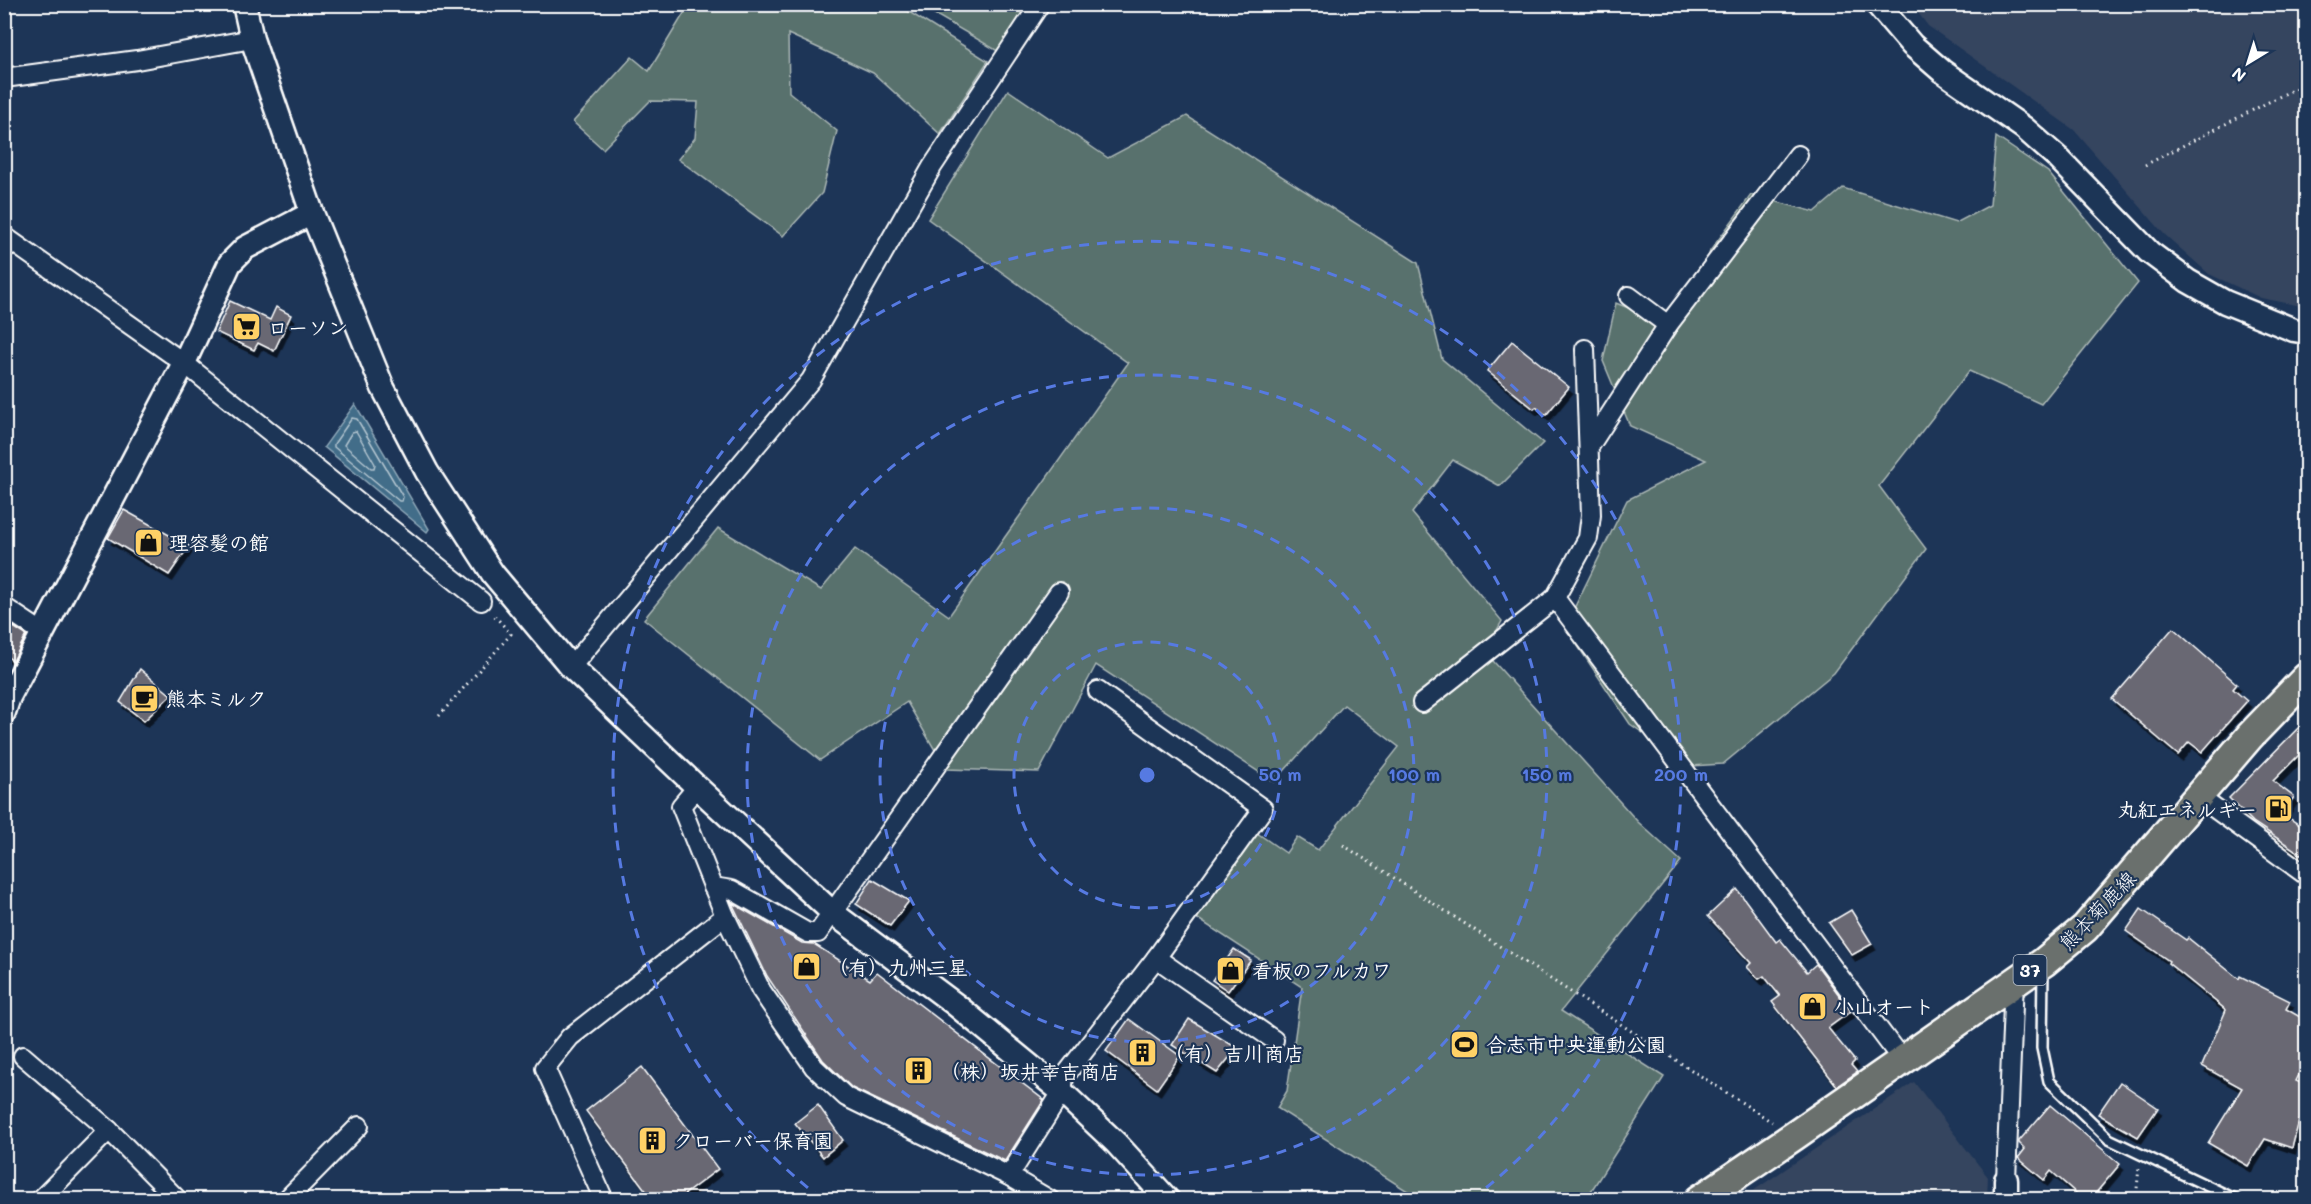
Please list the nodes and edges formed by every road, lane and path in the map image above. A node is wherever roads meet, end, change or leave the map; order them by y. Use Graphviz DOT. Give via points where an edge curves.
graph roads {
  1 [pos="244,4"];
  2 [pos="1040,4"];
  3 [pos="1877,4"];
  4 [pos="252,39"];
  5 [pos="4,78"];
  6 [pos="2307,83"];
  7 [pos="1798,155"];
  8 [pos="2145,165"];
  9 [pos="312,213"];
  10 [pos="4,236"];
  11 [pos="1629,296"];
  12 [pos="1668,325"];
  13 [pos="2307,332"];
  14 [pos="1585,349"];
  15 [pos="184,363"];
  16 [pos="1589,447"];
  17 [pos="1059,592"];
  18 [pos="1554,598"];
  19 [pos="481,601"];
  20 [pos="4,607"];
  21 [pos="43,633"];
  22 [pos="571,667"];
  23 [pos="2307,678"];
  24 [pos="1098,691"];
  25 [pos="6,702"];
  26 [pos="1422,703"];
  27 [pos="439,716"];
  28 [pos="697,787"];
  29 [pos="2199,797"];
  30 [pos="1343,845"];
  31 [pos="2307,875"];
  32 [pos="713,887"];
  33 [pos="832,913"];
  34 [pos="725,916"];
  35 [pos="1156,958"];
  36 [pos="2044,962"];
  37 [pos="2014,981"];
  38 [pos="1274,1040"];
  39 [pos="23,1056"];
  40 [pos="1902,1060"];
  41 [pos="1062,1092"];
  42 [pos="359,1126"];
  43 [pos="109,1130"];
  44 [pos="1794,1136"];
  45 [pos="2139,1154"];
  46 [pos="1009,1176"];
  47 [pos="2006,1190"];
  48 [pos="40,1200"];
  49 [pos="178,1200"];
  50 [pos="286,1200"];
  51 [pos="604,1200"];
  52 [pos="1050,1200"];
  53 [pos="1168,1200"];
  54 [pos="1699,1200"];
  55 [pos="2136,1200"];
  56 [pos="2237,1200"];
  1 -- 4 [label="street"];
  2 -- 22 [label="street" via="932,167 811,380"];
  3 -- 13 [label="street" via="1912,45 1942,71 2024,128 2058,158 2149,252 2225,302"];
  4 -- 5 [label="street"];
  4 -- 9 [label="street"];
  6 -- 8 [label="path"];
  7 -- 12 [label="street"];
  9 -- 15 [label="street" via="245,248 230,263"];
  9 -- 22 [label="street" via="383,388 427,472 493,574"];
  10 -- 15 [label="street"];
  11 -- 12 [label="street"];
  12 -- 16 [label="street"];
  14 -- 16 [label="street"];
  15 -- 19 [label="street"];
  15 -- 21 [label="street"];
  16 -- 18 [label="street" via="1592,515 1588,538"];
  17 -- 33 [label="street"];
  18 -- 26 [label="street"];
  18 -- 40 [label="street"];
  19 -- 27 [label="path" via="511,634"];
  20 -- 21 [label="street"];
  21 -- 25 [label="street"];
  22 -- 28 [label="street"];
  23 -- 29 [label="main road, 熊本菊鹿線 / 37" via="2250,736"];
  24 -- 35 [label="street" via="1263,809"];
  28 -- 32 [label="street" via="681,806"];
  28 -- 33 [label="street"];
  29 -- 31 [label="street"];
  29 -- 36 [label="main road, 熊本菊鹿線 / 37" via="2085,928"];
  30 -- 44 [label="path"];
  32 -- 33 [label="street" via="732,890 808,933 818,933"];
  32 -- 34 [label="street"];
  33 -- 41 [label="street" via="956,1005"];
  34 -- 46 [label="street" via="761,990 813,1067 846,1097"];
  34 -- 51 [label="street" via="570,1038 545,1068"];
  35 -- 38 [label="street"];
  35 -- 41 [label="street" via="1064,1077"];
  36 -- 37 [label="main road, 熊本菊鹿線 / 37"];
  36 -- 45 [label="lane" via="2042,1048 2049,1081 2109,1139"];
  37 -- 40 [label="main road, 熊本菊鹿線 / 37"];
  37 -- 47 [label="street"];
  39 -- 43 [label="street"];
  40 -- 44 [label="main road, 熊本菊鹿線 / 37"];
  41 -- 46 [label="street"];
  41 -- 53 [label="street"];
  42 -- 50 [label="street"];
  43 -- 48 [label="street"];
  43 -- 49 [label="street"];
  44 -- 54 [label="main road, 熊本菊鹿線 / 37"];
  45 -- 55 [label="path"];
  45 -- 56 [label="lane"];
  46 -- 52 [label="street"];
}
